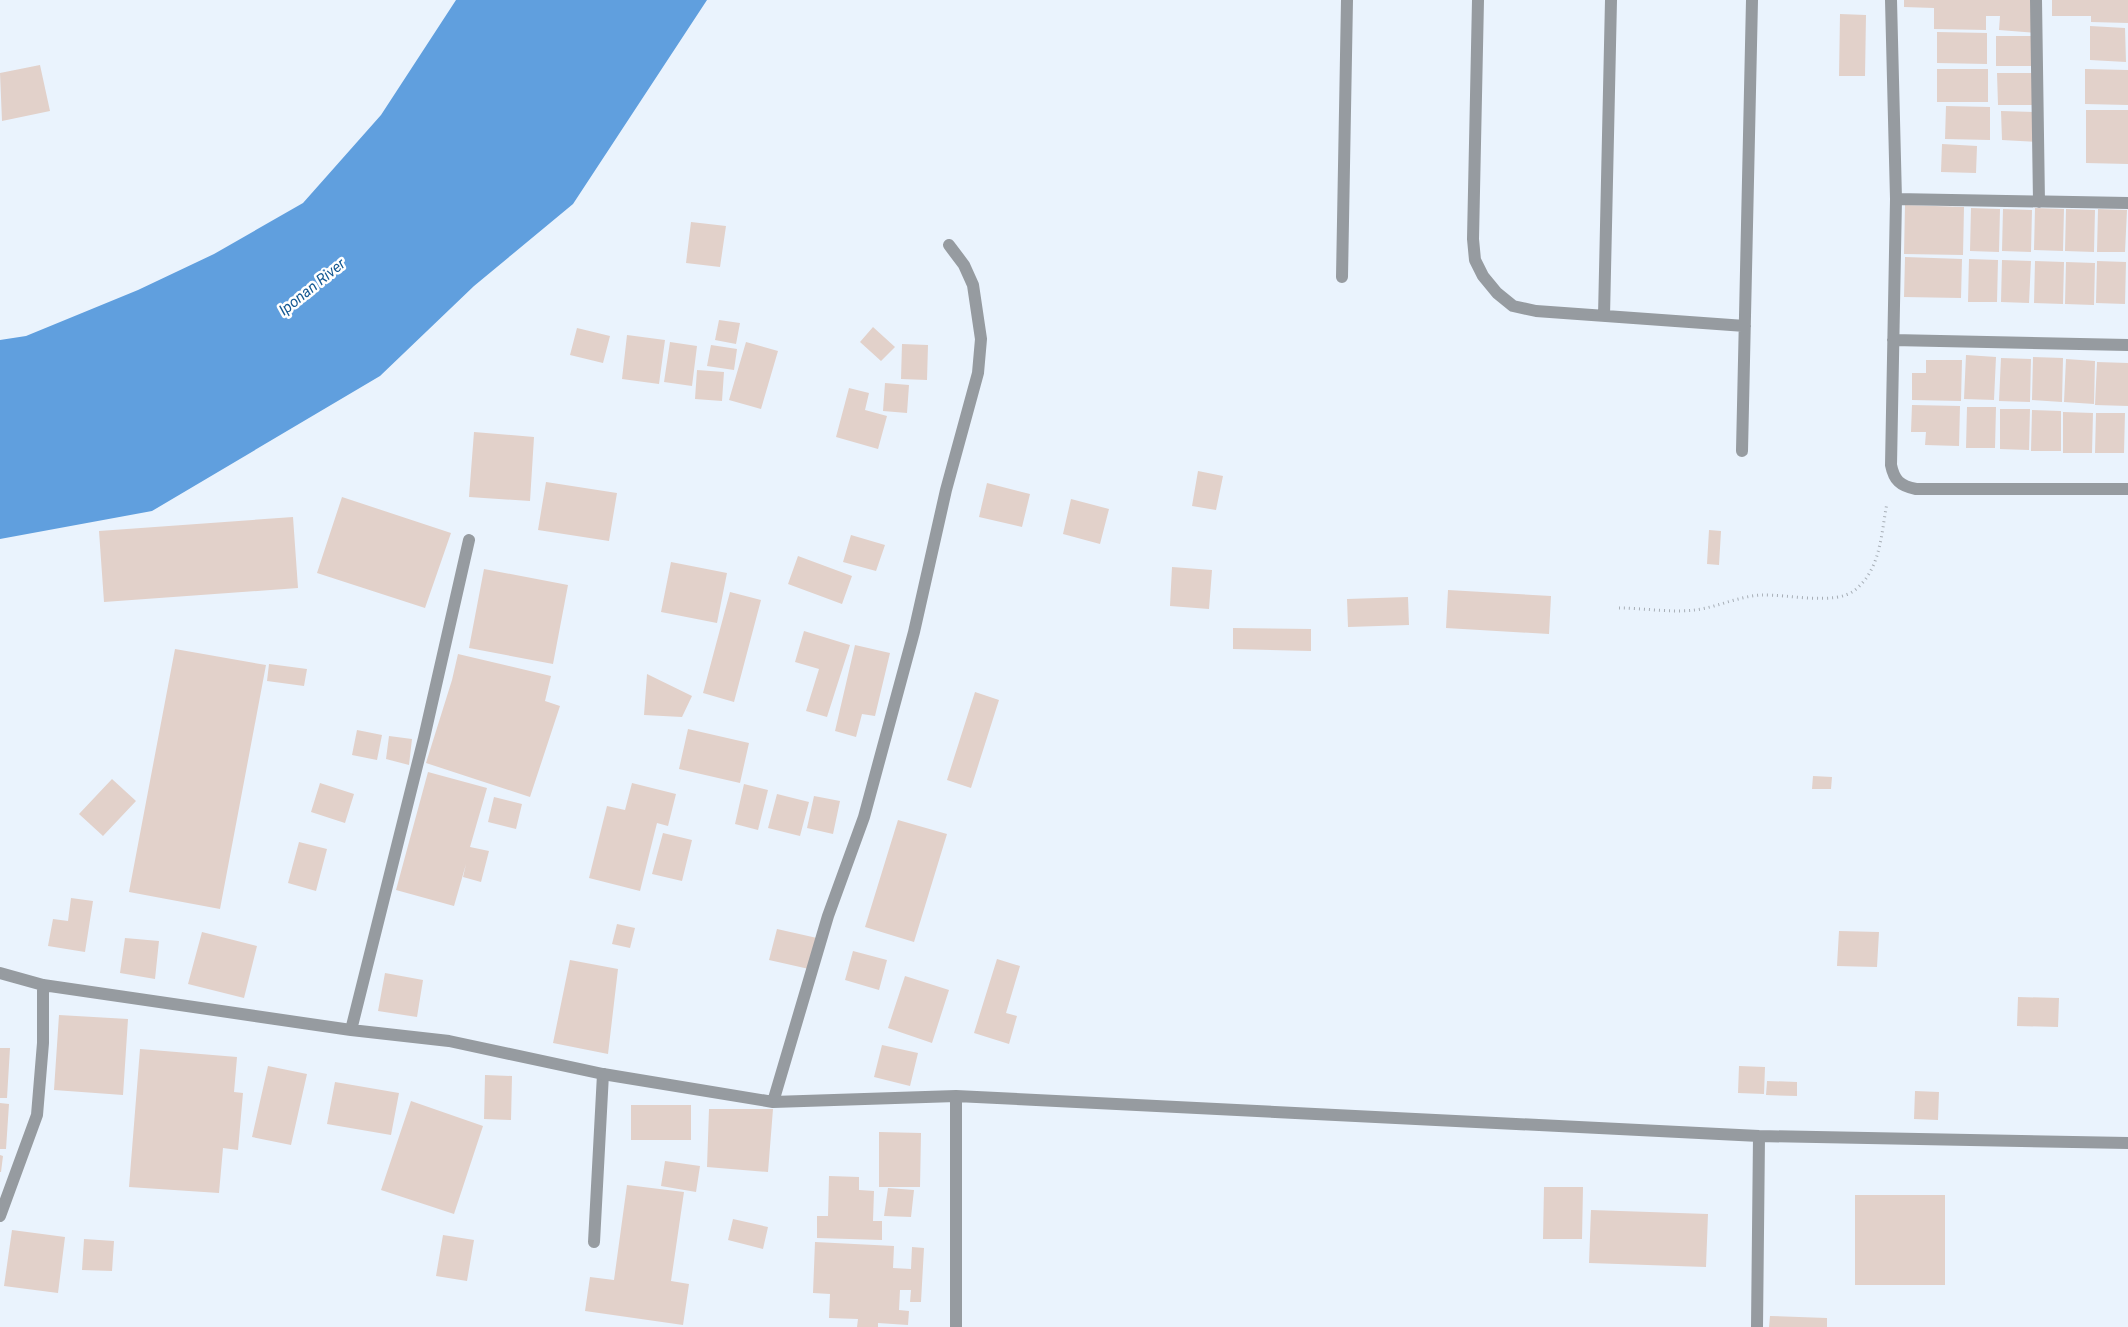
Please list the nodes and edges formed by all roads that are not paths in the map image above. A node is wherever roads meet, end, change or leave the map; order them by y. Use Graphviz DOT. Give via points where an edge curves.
graph roads {
  1 [pos="1348,0"];
  2 [pos="1478,0"];
  3 [pos="1611,0"];
  4 [pos="1752,0"];
  5 [pos="1891,0"];
  6 [pos="2036,0"];
  7 [pos="1896,199"];
  8 [pos="2039,202"];
  9 [pos="2128,203"];
  10 [pos="949,245"];
  11 [pos="1342,277"];
  12 [pos="1604,316"];
  13 [pos="1745,326"];
  14 [pos="1893,340"];
  15 [pos="2128,345"];
  16 [pos="1742,451"];
  17 [pos="2128,489"];
  18 [pos="470,540"];
  19 [pos="0,973"];
  20 [pos="44,985"];
  21 [pos="351,1030"];
  22 [pos="603,1074"];
  23 [pos="956,1096"];
  24 [pos="773,1102"];
  25 [pos="1759,1136"];
  26 [pos="2128,1143"];
  27 [pos="0,1216"];
  28 [pos="594,1242"];
  29 [pos="956,1327"];
  30 [pos="1757,1327"];
  1 -- 11 [label="street"];
  2 -- 12 [label="street" via="1475,260 1497,294 1513,306"];
  3 -- 12 [label="street"];
  4 -- 13 [label="street"];
  5 -- 7 [label="street"];
  6 -- 8 [label="street"];
  7 -- 8 [label="street"];
  7 -- 14 [label="street"];
  8 -- 9 [label="street"];
  10 -- 24 [label="street" via="964,265 973,286 981,339 978,373 870,798 828,916"];
  12 -- 13 [label="street"];
  13 -- 16 [label="street"];
  14 -- 15 [label="street"];
  14 -- 17 [label="street" via="1891,464 1898,483 1916,489"];
  18 -- 21 [label="street"];
  19 -- 20 [label="street"];
  20 -- 21 [label="street"];
  20 -- 27 [label="street" via="37,1116"];
  21 -- 22 [label="street" via="449,1041"];
  22 -- 24 [label="street"];
  22 -- 28 [label="street"];
  23 -- 24 [label="street"];
  23 -- 25 [label="street"];
  23 -- 29 [label="street"];
  25 -- 26 [label="street"];
  25 -- 30 [label="street"];
}
